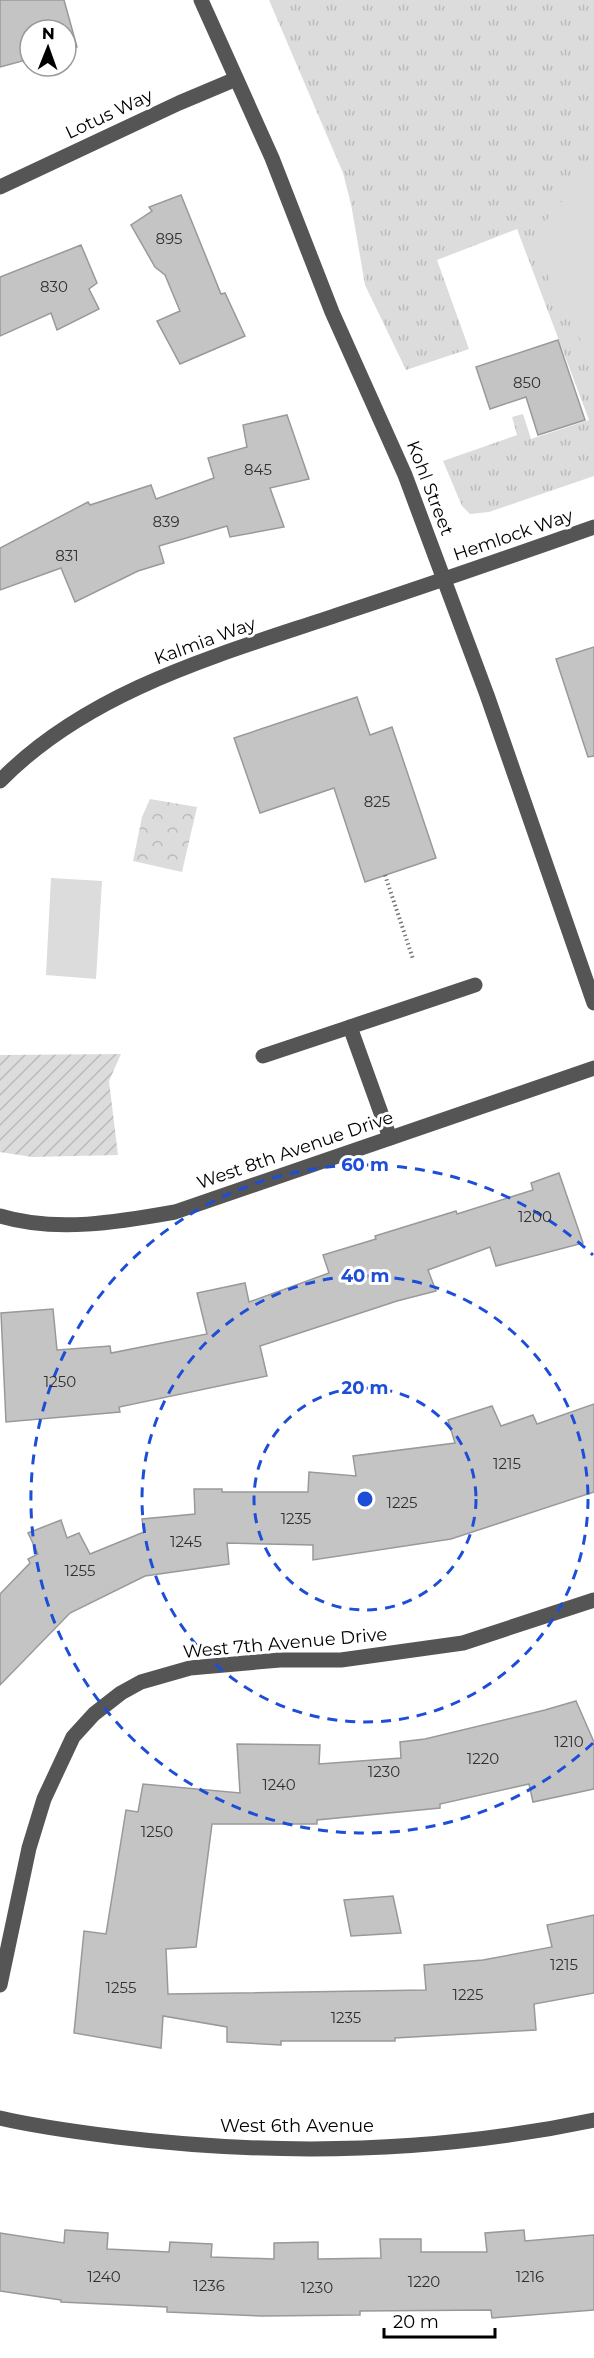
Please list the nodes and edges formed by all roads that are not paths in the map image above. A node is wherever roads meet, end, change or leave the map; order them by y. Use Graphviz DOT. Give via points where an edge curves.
graph roads {
  1 [pos="201,0"];
  2 [pos="236,79"];
  3 [pos="0,187"];
  4 [pos="594,527"];
  5 [pos="444,579"];
  6 [pos="0,781"];
  7 [pos="475,985"];
  8 [pos="594,1003"];
  9 [pos="350,1027"];
  10 [pos="263,1056"];
  11 [pos="594,1068"];
  12 [pos="390,1138"];
  13 [pos="0,1216"];
  14 [pos="594,1599"];
  15 [pos="0,1985"];
  16 [pos="0,2118"];
  17 [pos="594,2120"];
  1 -- 2 [label="street, Kohl Street"];
  2 -- 3 [label="street, Lotus Way"];
  2 -- 5 [label="street, Kohl Street" via="272,158 332,312 405,475"];
  4 -- 5 [label="street, Hemlock Way"];
  5 -- 6 [label="street, Kalmia Way" via="159,677 48,740"];
  5 -- 8 [label="street, Kohl Street"];
  7 -- 9 [label="street"];
  9 -- 10 [label="street"];
  9 -- 12 [label="street"];
  11 -- 12 [label="street, West 8th Avenue Drive"];
  12 -- 13 [label="street, West 8th Avenue Drive" via="175,1212 113,1222 46,1223"];
  14 -- 15 [label="street, West 7th Avenue Drive" via="463,1643 341,1660 280,1660 190,1668 141,1682 121,1693 73,1737 44,1798 29,1848"];
  16 -- 17 [label="street, West 6th Avenue" via="159,2142 345,2148 462,2141"];
}
